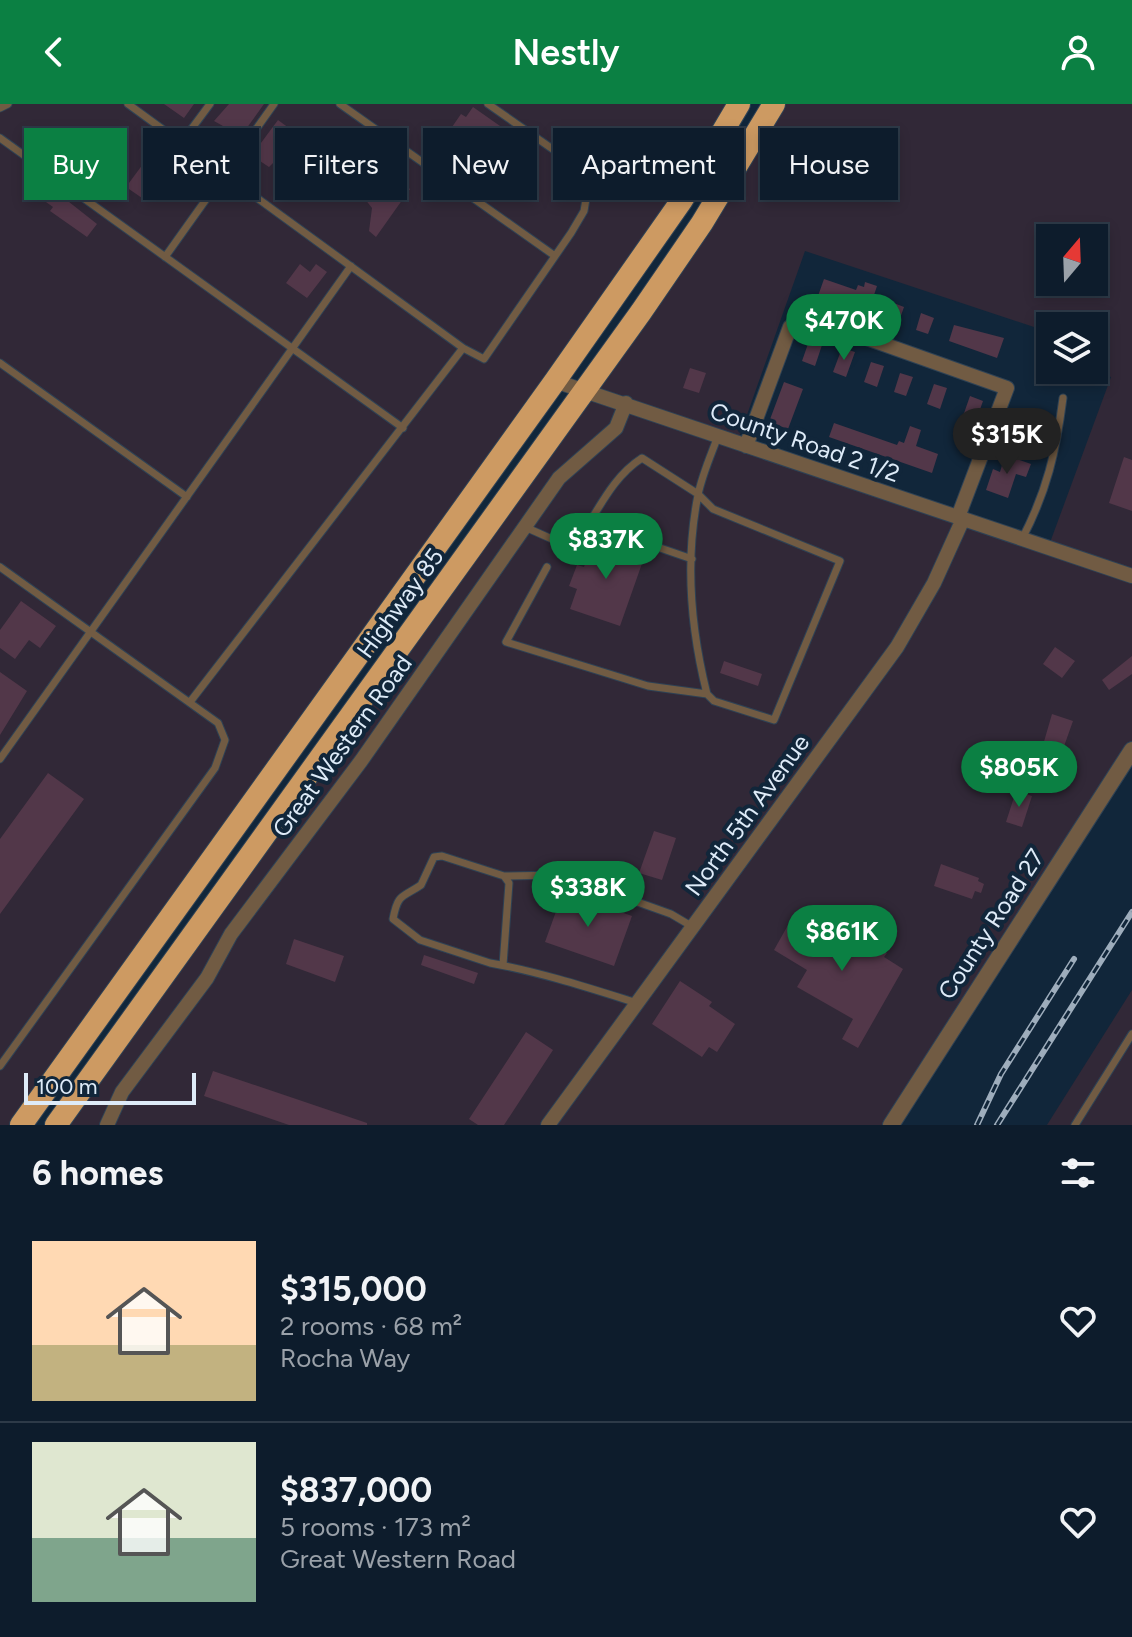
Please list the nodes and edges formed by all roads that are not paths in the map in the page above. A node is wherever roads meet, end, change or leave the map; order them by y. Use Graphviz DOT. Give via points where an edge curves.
graph roads {
  1 [pos="8,104"];
  2 [pos="128,104"];
  3 [pos="210,104"];
  4 [pos="274,104"];
  5 [pos="340,104"];
  6 [pos="488,104"];
  7 [pos="739,104"];
  8 [pos="774,104"];
  9 [pos="0,108"];
  10 [pos="161,128"];
  11 [pos="192,128"];
  12 [pos="257,128"];
  13 [pos="0,138"];
  14 [pos="259,199"];
  15 [pos="206,200"];
  16 [pos="555,256"];
  17 [pos="165,257"];
  18 [pos="351,266"];
  19 [pos="292,348"];
  20 [pos="463,348"];
  21 [pos="0,363"];
  22 [pos="555,381"];
  23 [pos="586,389"];
  24 [pos="1063,398"];
  25 [pos="626,403"];
  26 [pos="403,428"];
  27 [pos="718,436"];
  28 [pos="746,446"];
  29 [pos="698,494"];
  30 [pos="187,497"];
  31 [pos="960,516"];
  32 [pos="591,524"];
  33 [pos="525,527"];
  34 [pos="1022,539"];
  35 [pos="692,559"];
  36 [pos="0,567"];
  37 [pos="547,567"];
  38 [pos="1132,576"];
  39 [pos="91,632"];
  40 [pos="707,694"];
  41 [pos="190,702"];
  42 [pos="1132,750"];
  43 [pos="0,759"];
  44 [pos="504,876"];
  45 [pos="693,927"];
  46 [pos="503,965"];
  47 [pos="637,1003"];
  48 [pos="1132,1034"];
  49 [pos="0,1066"];
  50 [pos="21,1125"];
  51 [pos="56,1125"];
  52 [pos="107,1125"];
  53 [pos="548,1125"];
  54 [pos="891,1125"];
  55 [pos="1075,1125"];
  1 -- 9 [label="lane"];
  2 -- 10 [label="lane"];
  3 -- 11 [label="lane"];
  4 -- 12 [label="lane"];
  5 -- 16 [label="lane"];
  6 -- 16 [label="lane" via="564,157 584,182 584,211"];
  7 -- 22 [label="highway, Highway 85" via="682,200"];
  8 -- 23 [label="highway, Highway 85" via="702,223"];
  13 -- 17 [label="lane"];
  14 -- 18 [label="lane"];
  15 -- 17 [label="lane"];
  16 -- 20 [label="lane" via="484,359"];
  17 -- 19 [label="lane"];
  18 -- 19 [label="lane"];
  18 -- 20 [label="lane"];
  19 -- 26 [label="lane"];
  19 -- 30 [label="lane"];
  20 -- 26 [label="lane"];
  21 -- 30 [label="lane"];
  22 -- 23 [label="street, County Road 2 1/2"];
  22 -- 50 [label="highway, Highway 85"];
  23 -- 25 [label="street, County Road 2 1/2"];
  23 -- 51 [label="highway, Highway 85"];
  24 -- 34 [label="lane" via="1044,496"];
  25 -- 27 [label="street, County Road 2 1/2"];
  25 -- 33 [label="street, Great Western Road" via="616,428 559,478"];
  26 -- 41 [label="lane"];
  27 -- 28 [label="street, County Road 2 1/2"];
  27 -- 29 [label="lane"];
  28 -- 31 [label="street, County Road 2 1/2"];
  28 -- 31 [label="street, North 5th Avenue" via="790,327 807,317 1007,388"];
  29 -- 32 [label="lane" via="642,458 602,499"];
  29 -- 35 [label="lane"];
  29 -- 40 [label="lane" via="713,509 840,561 774,720"];
  30 -- 39 [label="lane"];
  31 -- 34 [label="street, County Road 2 1/2"];
  31 -- 45 [label="street, North 5th Avenue" via="934,583 897,647"];
  32 -- 33 [label="lane" via="572,548"];
  32 -- 35 [label="lane"];
  33 -- 52 [label="street, Great Western Road" via="361,761 231,934 207,978 122,1092"];
  34 -- 38 [label="street, County Road 2 1/2"];
  35 -- 40 [label="lane" via="693,638"];
  36 -- 39 [label="lane"];
  37 -- 40 [label="lane" via="506,642 648,686"];
  39 -- 41 [label="lane"];
  39 -- 43 [label="lane"];
  41 -- 49 [label="lane" via="218,723 225,740 219,760"];
  42 -- 54 [label="street, County Road 27"];
  44 -- 45 [label="lane" via="562,875"];
  44 -- 46 [label="lane" via="510,894"];
  44 -- 46 [label="lane" via="437,856 421,885 398,899 393,919 420,940"];
  45 -- 47 [label="street, North 5th Avenue"];
  46 -- 47 [label="lane"];
  47 -- 53 [label="street, North 5th Avenue"];
  48 -- 55 [label="lane"];
}
